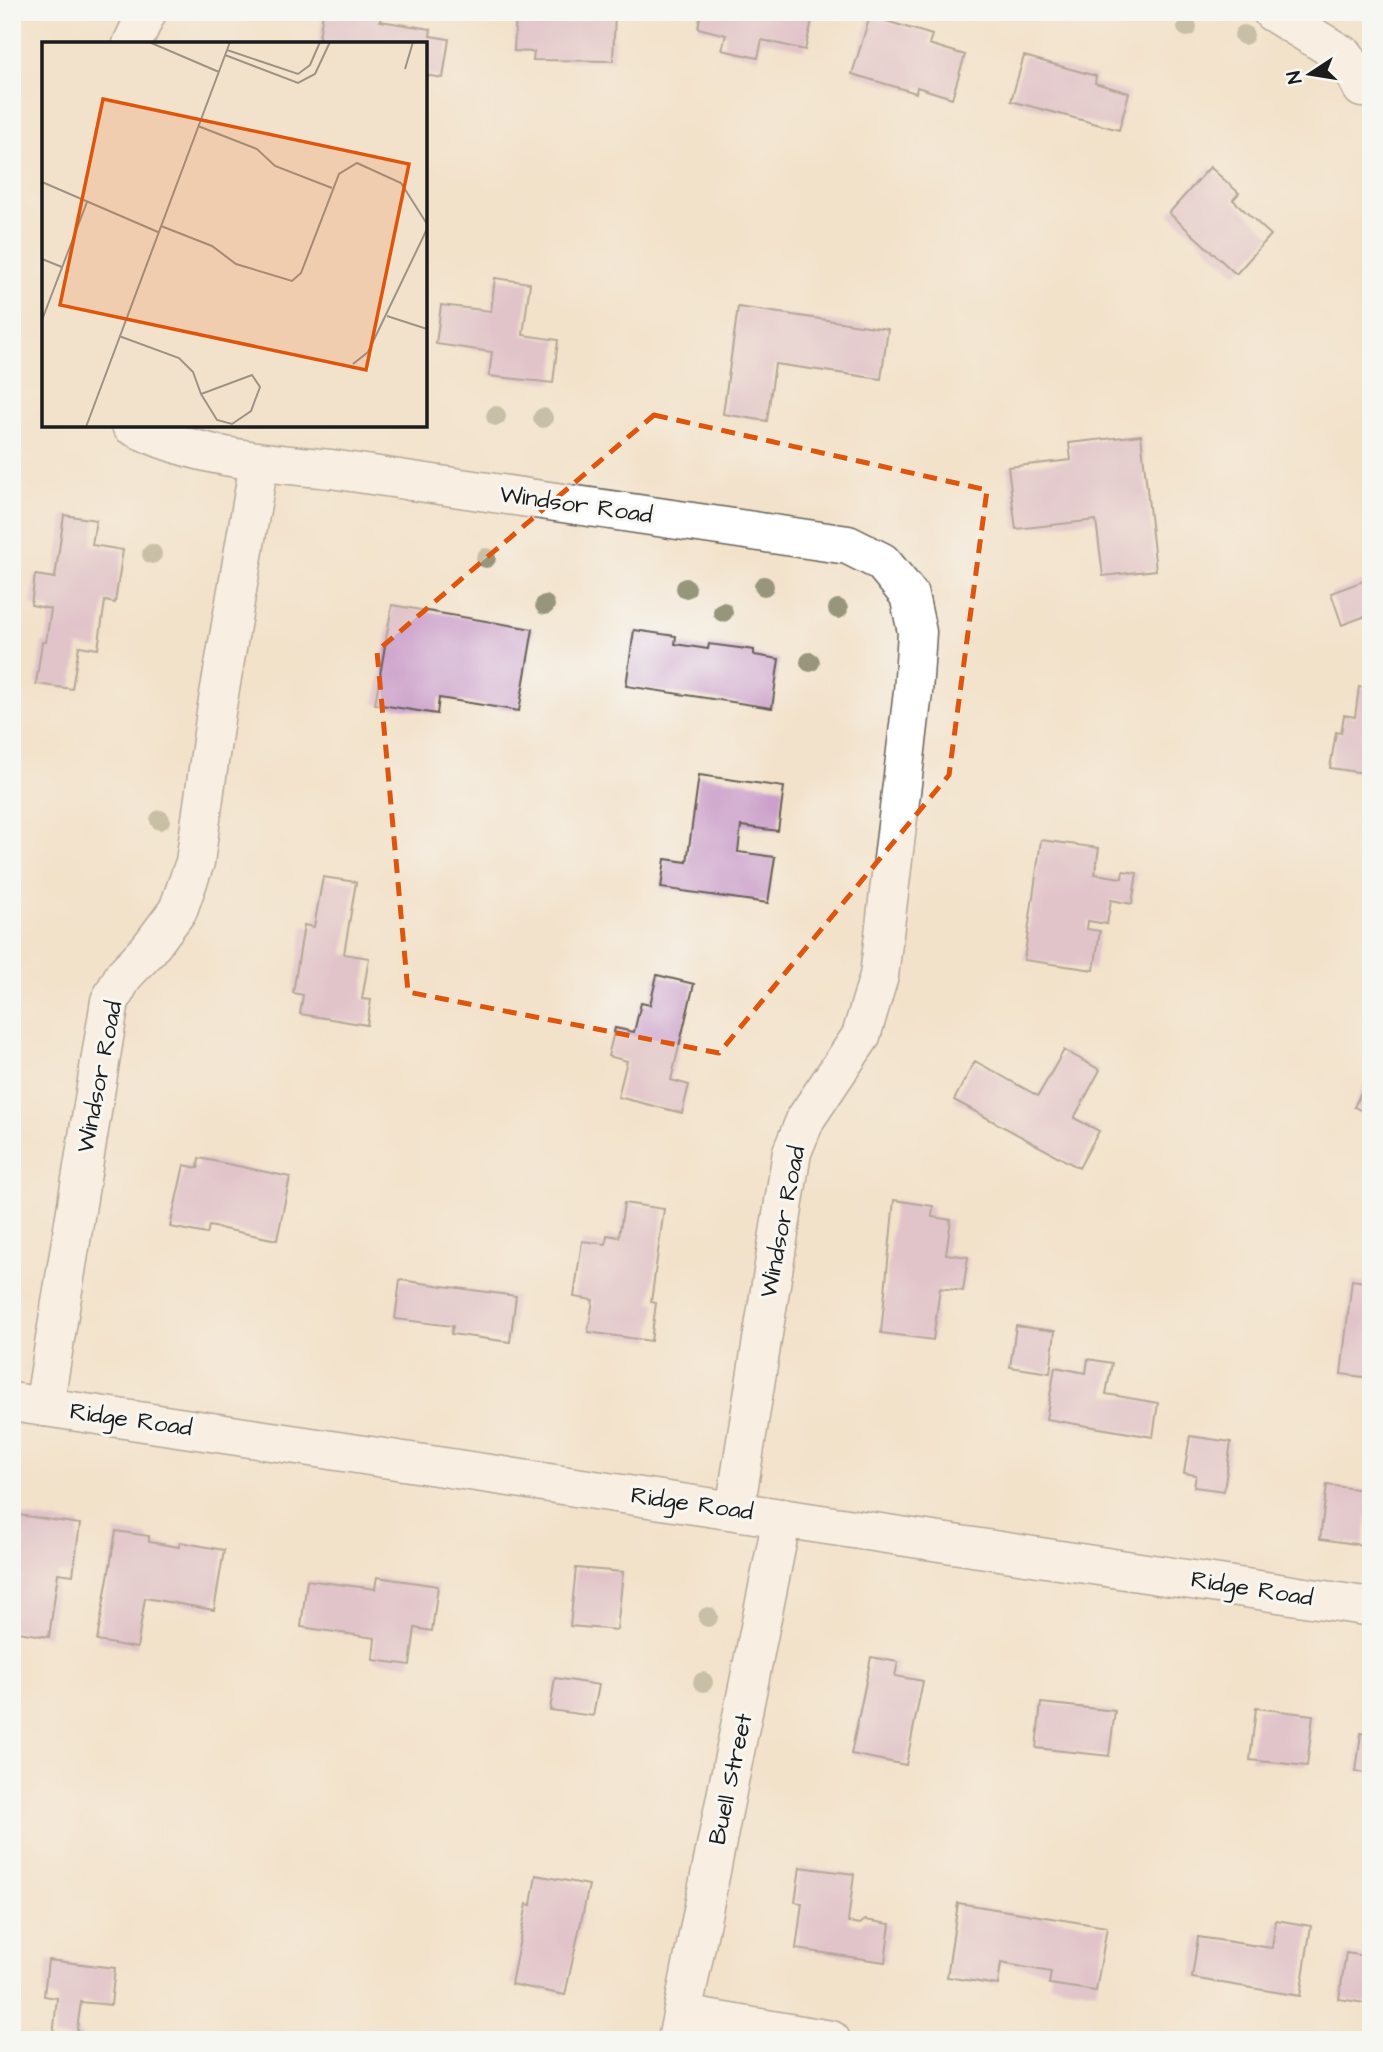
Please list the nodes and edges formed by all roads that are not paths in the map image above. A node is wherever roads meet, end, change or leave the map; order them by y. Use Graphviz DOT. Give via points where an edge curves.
graph roads {
  1 [pos="147,12"];
  2 [pos="1272,12"];
  3 [pos="133,42"];
  4 [pos="1362,88"];
  5 [pos="135,427"];
  6 [pos="259,463"];
  7 [pos="28,1404"];
  8 [pos="735,1510"];
  9 [pos="782,1518"];
  10 [pos="1371,1607"];
  11 [pos="680,2027"];
  12 [pos="831,2040"];
  1 -- 3 [label="street"];
  2 -- 4 [label="street" via="1346,57"];
  5 -- 6 [label="street" via="160,440"];
  6 -- 7 [label="street, Windsor Road" via="195,862 178,910 124,975 110,1001"];
  6 -- 8 [label="street, Windsor Road" via="331,469 848,545 883,562 909,595 917,632 913,692 879,976 860,1036 806,1118 792,1152"];
  7 -- 8 [label="street, Ridge Road"];
  8 -- 9 [label="street, Ridge Road"];
  9 -- 10 [label="street, Ridge Road"];
  9 -- 11 [label="street, Buell Street"];
  11 -- 12 [label="street"];
}
